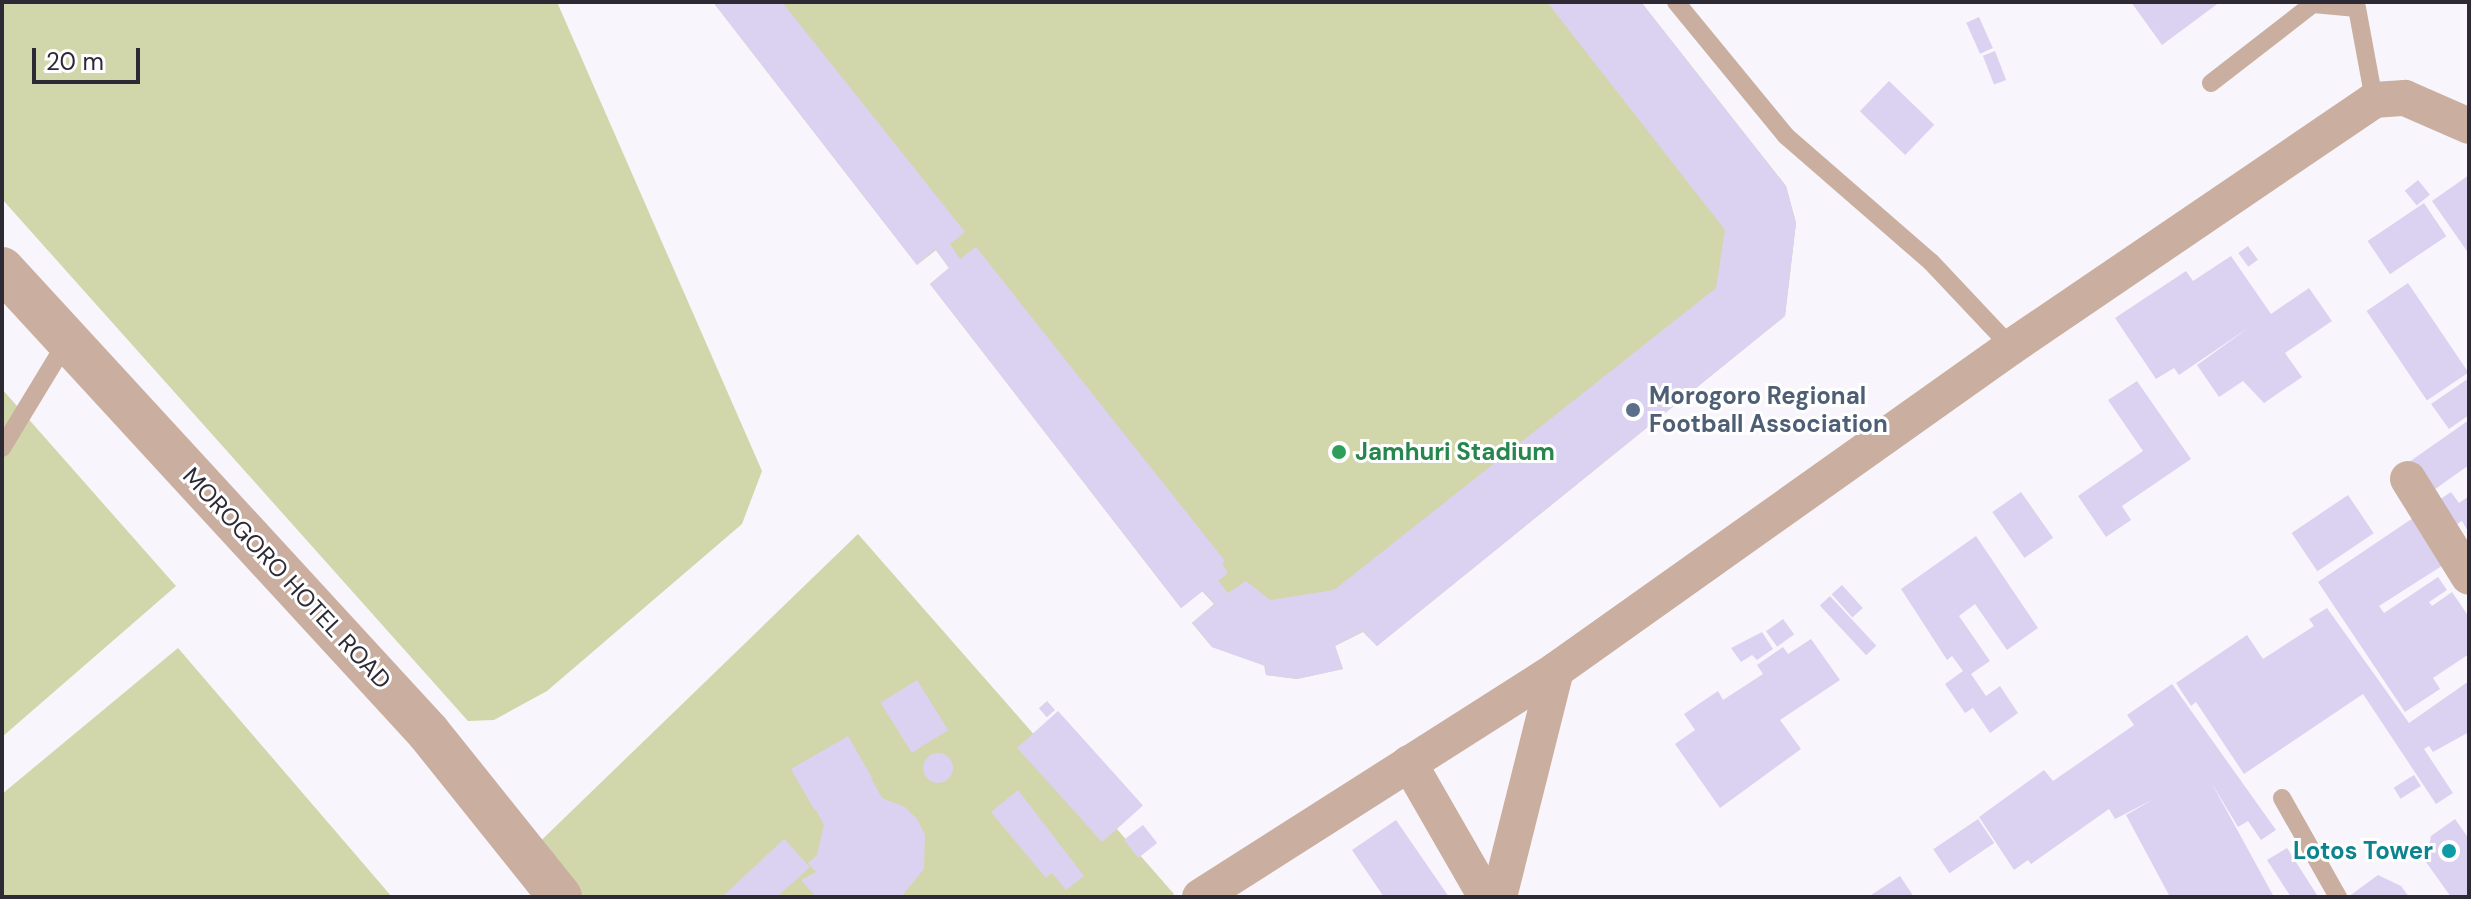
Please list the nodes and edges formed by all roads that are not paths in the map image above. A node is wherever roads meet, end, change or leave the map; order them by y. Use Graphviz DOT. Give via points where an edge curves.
graph roads {
  1 [pos="1676,2"];
  2 [pos="2314,3"];
  3 [pos="2211,83"];
  4 [pos="2374,100"];
  5 [pos="2469,126"];
  6 [pos="2,269"];
  7 [pos="68,340"];
  8 [pos="2011,347"];
  9 [pos="2,448"];
  10 [pos="2408,479"];
  11 [pos="2469,577"];
  12 [pos="1556,670"];
  13 [pos="1409,763"];
  14 [pos="2282,798"];
  15 [pos="560,897"];
  16 [pos="1200,897"];
  17 [pos="1486,897"];
  18 [pos="1499,897"];
  19 [pos="2338,897"];
  1 -- 8 [label="lane" via="1786,136 1931,262"];
  2 -- 3 [label="lane"];
  2 -- 4 [label="lane" via="2357,8"];
  4 -- 5 [label="street" via="2405,98"];
  4 -- 8 [label="street"];
  6 -- 7 [label="street, MOROGORO HOTEL ROAD"];
  7 -- 9 [label="lane"];
  7 -- 15 [label="street, MOROGORO HOTEL ROAD" via="428,732"];
  8 -- 12 [label="street"];
  10 -- 11 [label="street"];
  12 -- 13 [label="street"];
  12 -- 18 [label="street"];
  13 -- 16 [label="street"];
  13 -- 17 [label="street"];
  14 -- 19 [label="lane"];
}
